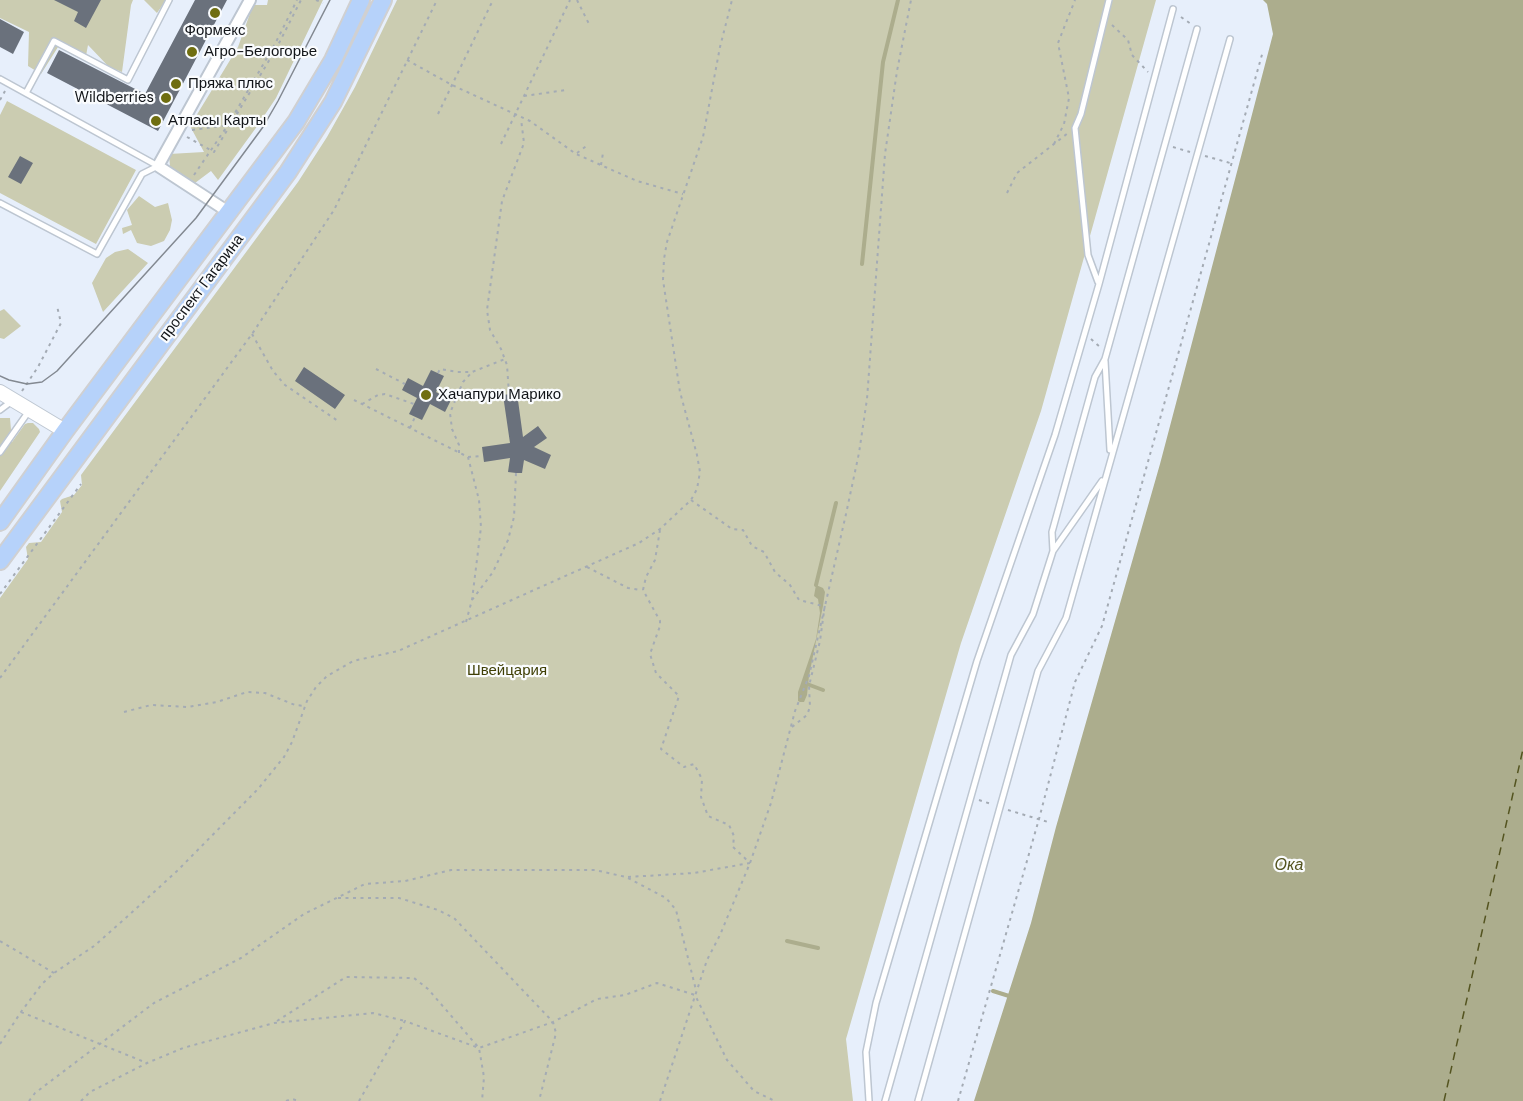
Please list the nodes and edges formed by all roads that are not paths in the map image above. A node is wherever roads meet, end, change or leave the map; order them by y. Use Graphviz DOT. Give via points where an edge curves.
graph roads {
  1 [pos="169,0"];
  2 [pos="250,0"];
  3 [pos="361,0"];
  4 [pos="383,0"];
  5 [pos="1109,0"];
  6 [pos="1173,9"];
  7 [pos="1197,29"];
  8 [pos="1230,39"];
  9 [pos="0,79"];
  10 [pos="27,93"];
  11 [pos="158,166"];
  12 [pos="0,203"];
  13 [pos="230,213"];
  14 [pos="1099,284"];
  15 [pos="1106,356"];
  16 [pos="0,392"];
  17 [pos="14,400"];
  18 [pos="0,410"];
  19 [pos="30,410"];
  20 [pos="65,431"];
  21 [pos="0,452"];
  22 [pos="1111,457"];
  23 [pos="1105,477"];
  24 [pos="0,522"];
  25 [pos="1053,551"];
  26 [pos="0,561"];
  27 [pos="869,1101"];
  28 [pos="885,1101"];
  29 [pos="918,1101"];
  1 -- 10 [label="lane" via="128,80 54,41"];
  2 -- 11 [label="street"];
  3 -- 13 [label="main road, проспект Гагарина" via="316,91"];
  4 -- 26 [label="main road, проспект Гагарина" via="333,102 288,171"];
  5 -- 14 [label="lane" via="1081,114 1074,128 1088,255"];
  6 -- 14 [label="lane"];
  7 -- 15 [label="lane"];
  8 -- 22 [label="lane"];
  9 -- 10 [label="lane"];
  10 -- 11 [label="lane"];
  11 -- 12 [label="lane" via="142,174 98,254"];
  11 -- 13 [label="street"];
  13 -- 20 [label="main road, проспект Гагарина"];
  14 -- 27 [label="lane" via="1055,435 977,661 876,1003 866,1052"];
  15 -- 22 [label="lane"];
  15 -- 25 [label="lane" via="1095,377 1052,532"];
  16 -- 17 [label="street"];
  17 -- 18 [label="lane"];
  17 -- 19 [label="street"];
  19 -- 20 [label="street"];
  19 -- 21 [label="lane"];
  20 -- 24 [label="main road, проспект Гагарина"];
  22 -- 23 [label="lane"];
  23 -- 25 [label="lane"];
  23 -- 29 [label="lane" via="1066,618 1038,671"];
  25 -- 28 [label="lane" via="1033,614 1011,655"];
}
